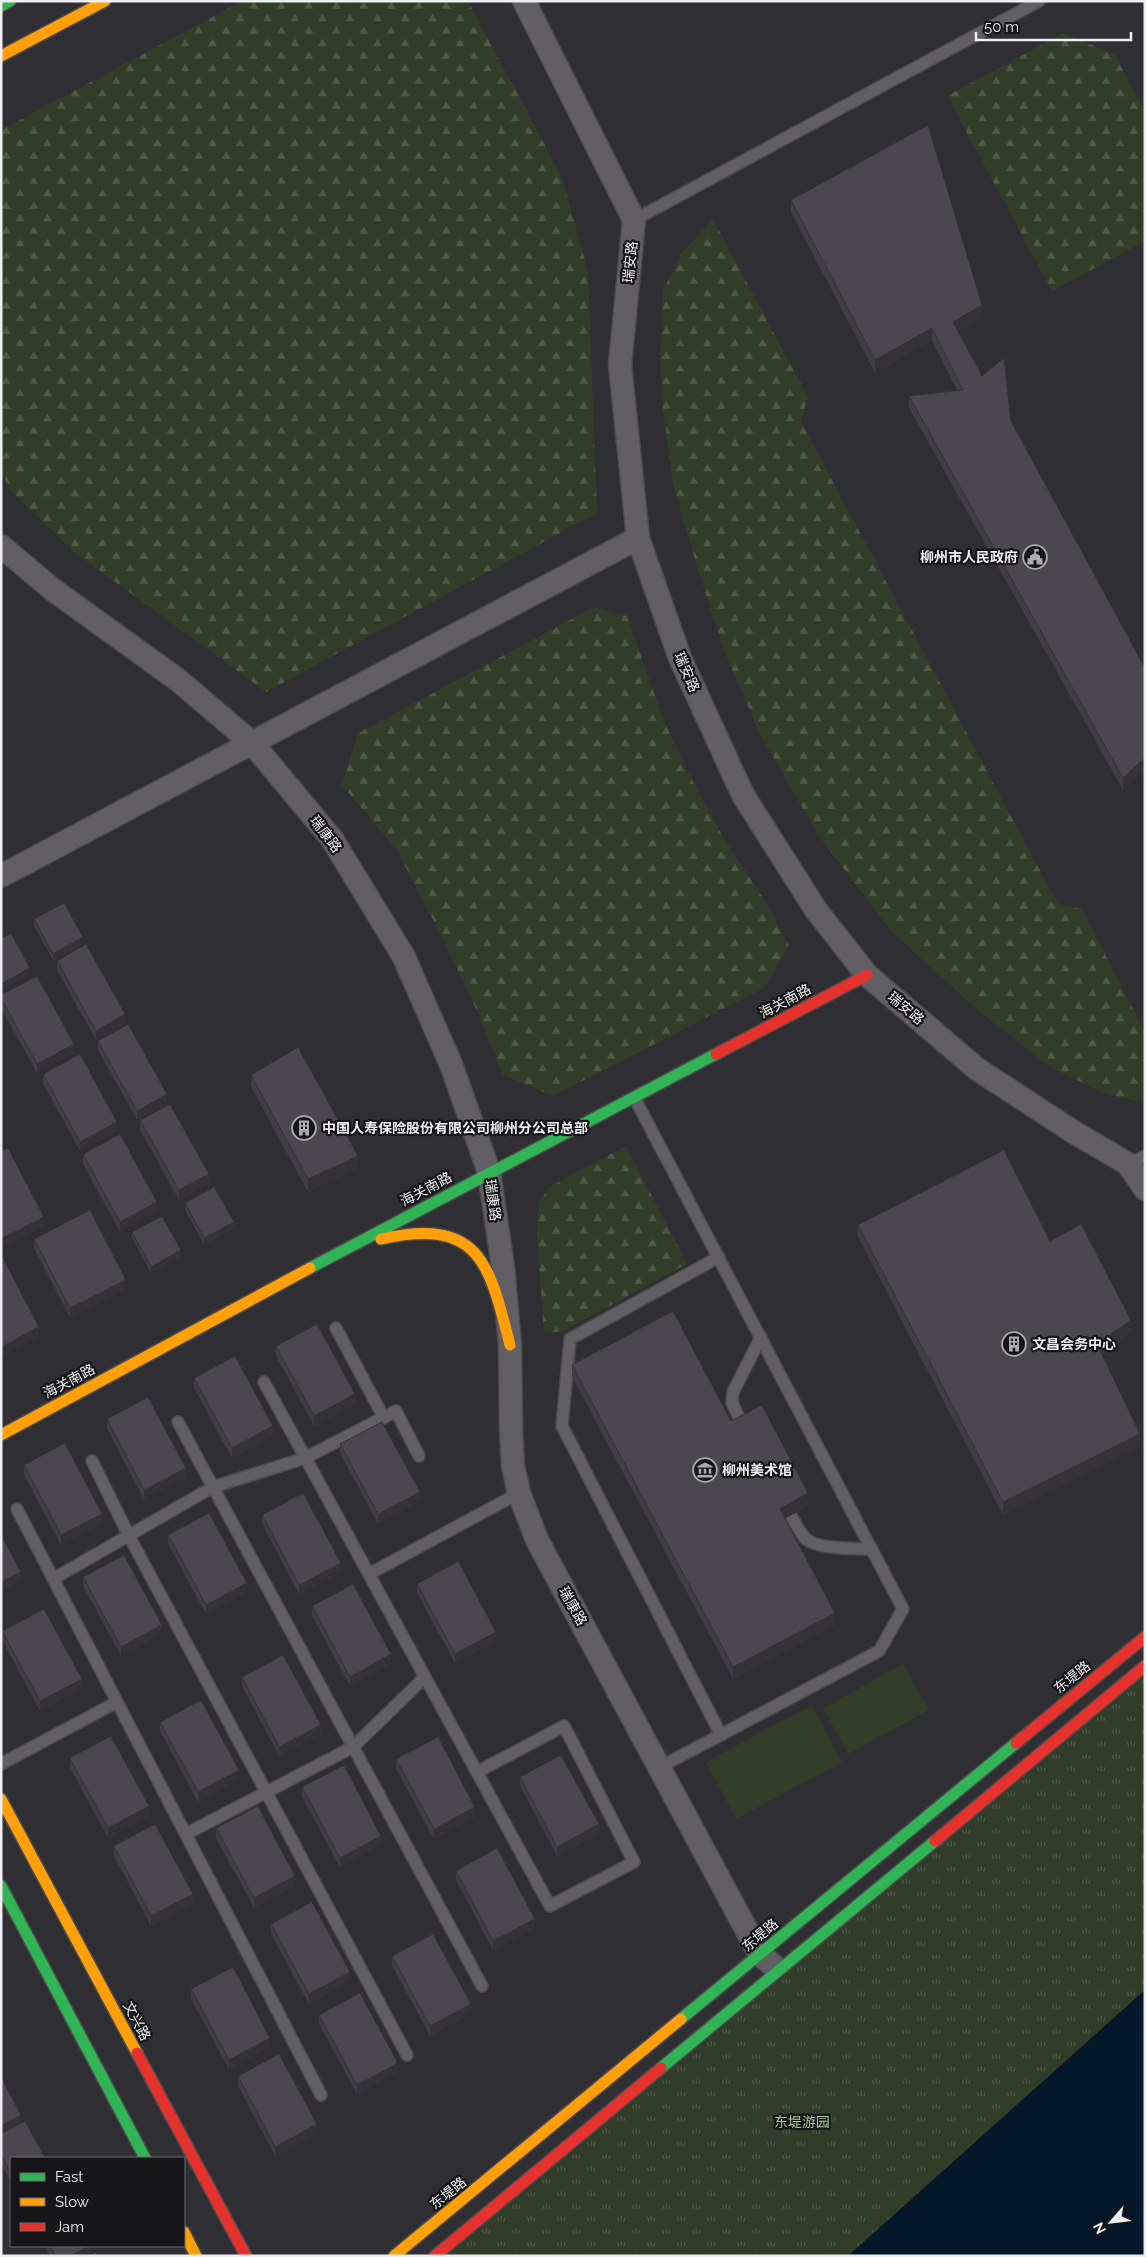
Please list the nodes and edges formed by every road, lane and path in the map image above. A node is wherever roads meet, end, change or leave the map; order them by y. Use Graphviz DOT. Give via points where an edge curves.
graph roads {
  1 [pos="10,1"];
  2 [pos="105,1"];
  3 [pos="524,1"];
  4 [pos="1039,1"];
  5 [pos="1,6"];
  6 [pos="1,56"];
  7 [pos="634,220"];
  8 [pos="638,538"];
  9 [pos="1,546"];
  10 [pos="252,743"];
  11 [pos="1,876"];
  12 [pos="867,975"];
  13 [pos="634,1096"];
  14 [pos="1136,1160"];
  15 [pos="489,1172"];
  16 [pos="1145,1189"];
  17 [pos="352,1246"];
  18 [pos="719,1257"];
  19 [pos="336,1328"];
  20 [pos="761,1337"];
  21 [pos="510,1345"];
  22 [pos="264,1382"];
  23 [pos="384,1418"];
  24 [pos="178,1422"];
  25 [pos="744,1427"];
  26 [pos="1,1435"];
  27 [pos="419,1456"];
  28 [pos="305,1458"];
  29 [pos="92,1461"];
  30 [pos="213,1488"];
  31 [pos="519,1493"];
  32 [pos="17,1509"];
  33 [pos="791,1515"];
  34 [pos="129,1536"];
  35 [pos="872,1549"];
  36 [pos="369,1574"];
  37 [pos="53,1579"];
  38 [pos="1145,1637"];
  39 [pos="1145,1666"];
  40 [pos="425,1677"];
  41 [pos="117,1702"];
  42 [pos="721,1735"];
  43 [pos="353,1747"];
  44 [pos="1,1764"];
  45 [pos="660,1767"];
  46 [pos="477,1772"];
  47 [pos="266,1792"];
  48 [pos="1,1799"];
  49 [pos="186,1834"];
  50 [pos="1,1886"];
  51 [pos="760,1955"];
  52 [pos="780,1971"];
  53 [pos="482,1986"];
  54 [pos="406,2055"];
  55 [pos="321,2095"];
  56 [pos="144,2157"];
  57 [pos="185,2234"];
  58 [pos="196,2256"];
  59 [pos="246,2256"];
  60 [pos="394,2256"];
  61 [pos="435,2256"];
  1 -- 5 [label="main road"];
  2 -- 6 [label="main road"];
  3 -- 7 [label="street"];
  4 -- 7 [label="lane"];
  7 -- 8 [label="street, 瑞安路" via="620,365"];
  8 -- 10 [label="street"];
  8 -- 12 [label="street, 瑞安路" via="680,658 743,795 816,910"];
  9 -- 10 [label="street, 瑞康路" via="52,589 178,680"];
  10 -- 11 [label="street"];
  10 -- 15 [label="street, 瑞康路" via="332,839 404,958 452,1067"];
  12 -- 13 [label="main road, 海关南路"];
  12 -- 14 [label="street, 瑞安路" via="978,1069 1072,1131"];
  13 -- 15 [label="main road, 海关南路"];
  13 -- 18 [label="lane"];
  14 -- 16 [label="street, 瑞安路"];
  15 -- 17 [label="main road, 海关南路"];
  15 -- 21 [label="street, 瑞康路"];
  17 -- 21 [label="main road" via="424,1232 456,1239 470,1248 489,1274"];
  17 -- 26 [label="main road, 海关南路"];
  18 -- 20 [label="lane"];
  18 -- 42 [label="lane" via="570,1339 562,1426"];
  19 -- 23 [label="lane"];
  20 -- 25 [label="lane" via="733,1392 732,1403"];
  20 -- 35 [label="lane"];
  21 -- 31 [label="street, 瑞康路" via="510,1430"];
  22 -- 28 [label="lane"];
  23 -- 27 [label="lane" via="396,1411"];
  23 -- 28 [label="lane"];
  24 -- 30 [label="lane"];
  28 -- 30 [label="lane"];
  28 -- 36 [label="lane"];
  29 -- 34 [label="lane"];
  30 -- 34 [label="lane"];
  30 -- 43 [label="lane"];
  31 -- 36 [label="lane"];
  31 -- 45 [label="street, 瑞康路" via="537,1540"];
  32 -- 37 [label="lane"];
  33 -- 35 [label="lane" via="800,1532 818,1546"];
  34 -- 37 [label="lane"];
  34 -- 47 [label="lane"];
  35 -- 42 [label="lane" via="903,1609 879,1651"];
  36 -- 40 [label="lane"];
  37 -- 41 [label="lane"];
  38 -- 51 [label="main road, 东堤路"];
  39 -- 52 [label="main road"];
  40 -- 43 [label="lane"];
  40 -- 46 [label="lane"];
  41 -- 44 [label="lane"];
  41 -- 49 [label="lane"];
  42 -- 45 [label="lane"];
  43 -- 47 [label="lane"];
  43 -- 53 [label="lane"];
  45 -- 51 [label="street, 瑞康路"];
  46 -- 46 [label="lane" via="564,1726 634,1862 550,1906"];
  47 -- 49 [label="lane"];
  47 -- 54 [label="lane"];
  48 -- 59 [label="main road, 文兴路"];
  49 -- 55 [label="lane"];
  50 -- 56 [label="main road"];
  51 -- 52 [label="street, 瑞康路"];
  51 -- 60 [label="main road, 东堤路"];
  52 -- 61 [label="main road"];
  57 -- 58 [label="main road"];
}
